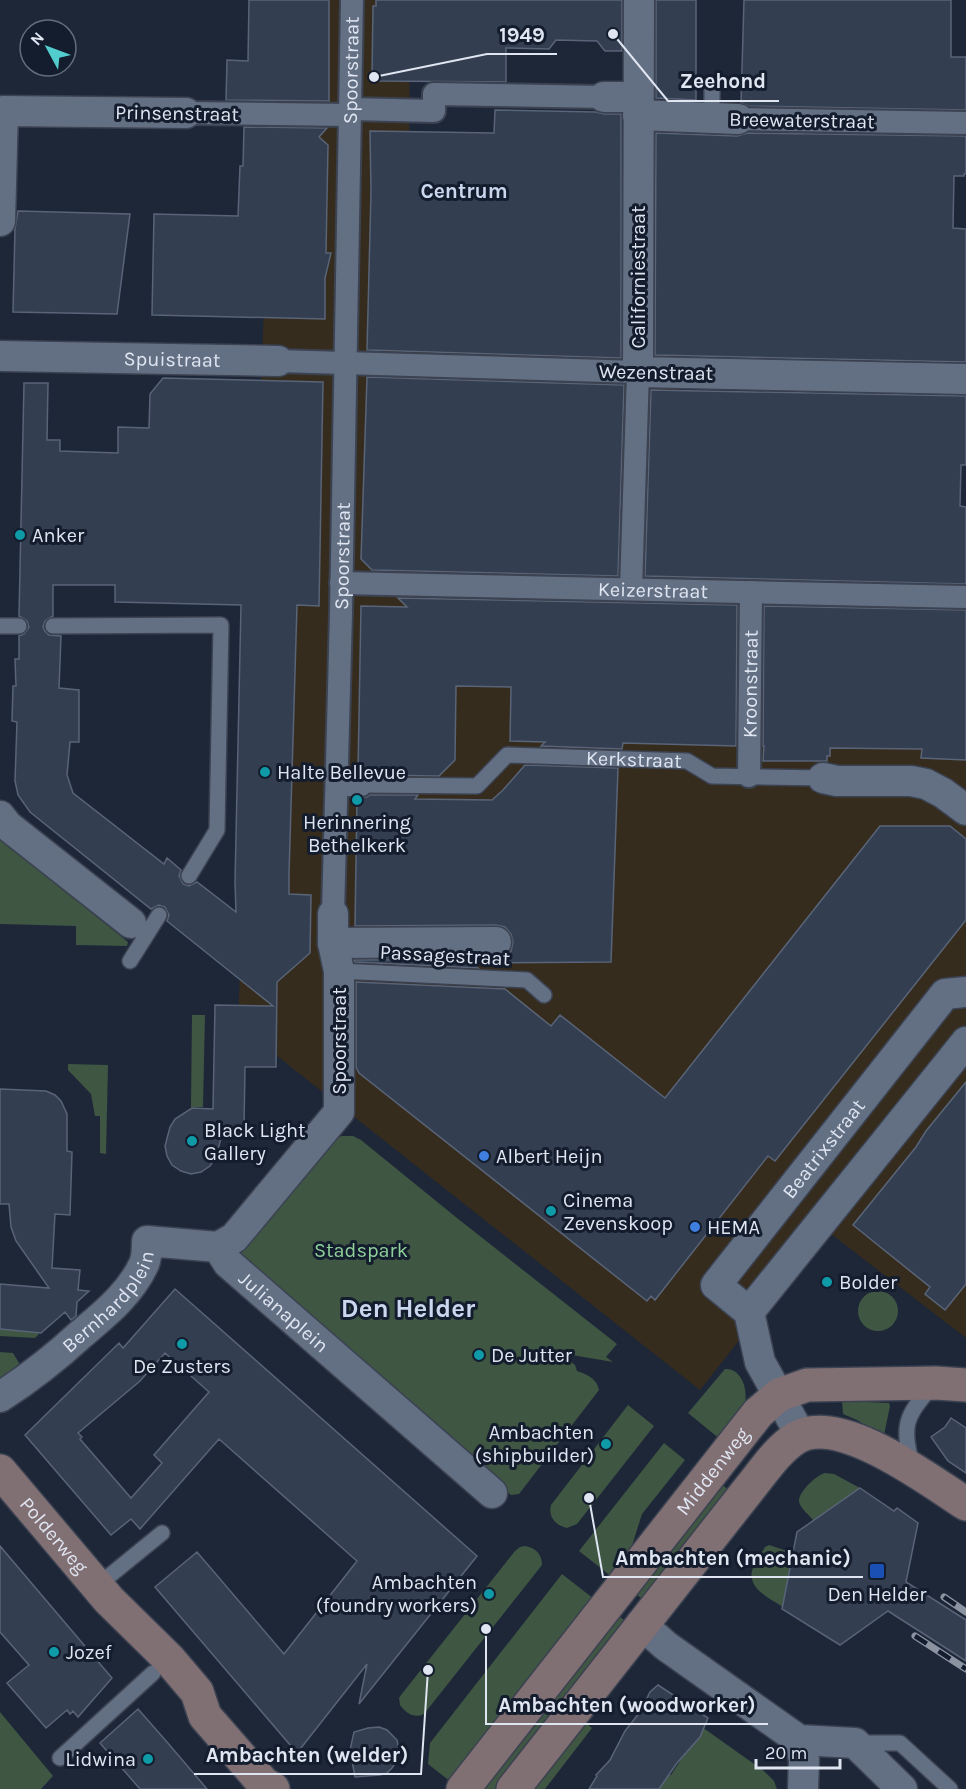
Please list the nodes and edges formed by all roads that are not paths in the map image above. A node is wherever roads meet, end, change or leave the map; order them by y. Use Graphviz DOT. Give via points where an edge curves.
graph roads {
  1 [pos="352,0"];
  2 [pos="639,0"];
  3 [pos="712,86"];
  4 [pos="604,97"];
  5 [pos="638,106"];
  6 [pos="350,112"];
  7 [pos="186,113"];
  8 [pos="725,118"];
  9 [pos="966,123"];
  10 [pos="0,221"];
  11 [pos="0,356"];
  12 [pos="278,361"];
  13 [pos="346,363"];
  14 [pos="638,372"];
  15 [pos="966,379"];
  16 [pos="341,582"];
  17 [pos="632,589"];
  18 [pos="751,592"];
  19 [pos="966,597"];
  20 [pos="0,626"];
  21 [pos="19,626"];
  22 [pos="53,626"];
  23 [pos="749,776"];
  24 [pos="823,777"];
  25 [pos="338,784"];
  26 [pos="361,786"];
  27 [pos="966,810"];
  28 [pos="0,816"];
  29 [pos="189,876"];
  30 [pos="145,919"];
  31 [pos="496,942"];
  32 [pos="335,943"];
  33 [pos="130,961"];
  34 [pos="966,992"];
  35 [pos="544,995"];
  36 [pos="966,1041"];
  37 [pos="218,1247"];
  38 [pos="749,1312"];
  39 [pos="951,1384"];
  40 [pos="779,1395"];
  41 [pos="0,1397"];
  42 [pos="966,1398"];
  43 [pos="801,1436"];
  44 [pos="914,1470"];
  45 [pos="0,1471"];
  46 [pos="492,1493"];
  47 [pos="966,1504"];
  48 [pos="162,1533"];
  49 [pos="103,1593"];
  50 [pos="641,1624"];
  51 [pos="153,1673"];
  52 [pos="205,1716"];
  53 [pos="799,1740"];
  54 [pos="855,1743"];
  55 [pos="60,1758"];
  56 [pos="267,1787"];
  57 [pos="463,1789"];
  58 [pos="513,1789"];
  59 [pos="803,1789"];
  60 [pos="902,1789"];
  61 [pos="950,1789"];
  1 -- 6 [label="street, Spoorstraat"];
  2 -- 5 [label="street, Californiestraat"];
  3 -- 8 [label="lane"];
  4 -- 5 [label="street, Breewaterstraat"];
  4 -- 6 [label="street, Breewaterstraat" via="434,94 434,111"];
  5 -- 8 [label="street, Breewaterstraat"];
  5 -- 14 [label="street, Californiestraat"];
  6 -- 7 [label="street, Prinsenstraat"];
  6 -- 13 [label="street, Spoorstraat"];
  7 -- 10 [label="street, Prinsenstraat" via="3,111"];
  8 -- 9 [label="street, Breewaterstraat"];
  11 -- 12 [label="street, Spuistraat"];
  12 -- 13 [label="street, Spuistraat"];
  13 -- 14 [label="street, Wezenstraat"];
  13 -- 16 [label="street, Spoorstraat"];
  14 -- 15 [label="street, Wezenstraat"];
  14 -- 17 [label="street, Californiestraat"];
  16 -- 17 [label="street, Keizerstraat"];
  16 -- 25 [label="street, Spoorstraat"];
  17 -- 18 [label="street, Keizerstraat"];
  18 -- 19 [label="street, Keizerstraat"];
  18 -- 23 [label="street, Kroonstraat"];
  20 -- 21 [label="lane"];
  22 -- 29 [label="lane" via="220,625 217,830"];
  23 -- 24 [label="lane, Kerkstraat"];
  23 -- 26 [label="lane, Kerkstraat" via="712,776 687,761 507,755 477,786"];
  24 -- 27 [label="street, Kerkstraat" via="837,781 926,784"];
  25 -- 26 [label="street, Kerkstraat"];
  25 -- 32 [label="street, Spoorstraat"];
  28 -- 30 [label="street" via="8,826"];
  30 -- 33 [label="lane"];
  31 -- 32 [label="street"];
  32 -- 35 [label="lane, Passagestraat" via="527,980"];
  32 -- 37 [label="street, Spoorstraat" via="339,1112 234,1238"];
  34 -- 38 [label="street, Beatrixstraat" via="945,994 716,1284"];
  36 -- 38 [label="street"];
  37 -- 41 [label="street, Bernhardplein" via="147,1241 146,1261 116,1305"];
  37 -- 46 [label="street, Julianaplein" via="228,1263"];
  38 -- 40 [label="street" via="760,1362"];
  39 -- 40 [label="main road, Middenweg" via="815,1384"];
  39 -- 42 [label="lane"];
  39 -- 44 [label="lane" via="919,1400 911,1411 907,1421 908,1452"];
  40 -- 43 [label="street"];
  40 -- 57 [label="main road, Middenweg" via="758,1413"];
  43 -- 44 [label="main road" via="821,1432 854,1438"];
  43 -- 50 [label="main road, Middenweg" via="774,1458"];
  44 -- 47 [label="main road"];
  45 -- 49 [label="main road, Polderweg"];
  48 -- 49 [label="lane"];
  49 -- 51 [label="main road, Polderweg"];
  49 -- 52 [label="main road, Polderweg" via="197,1692"];
  50 -- 53 [label="street"];
  50 -- 58 [label="main road, Middenweg"];
  51 -- 52 [label="main road, Polderweg" via="181,1705"];
  51 -- 55 [label="lane"];
  52 -- 56 [label="main road, Polderweg"];
  53 -- 54 [label="street"];
  53 -- 59 [label="street" via="804,1759"];
  54 -- 60 [label="street"];
  54 -- 61 [label="lane" via="900,1743"];
}
